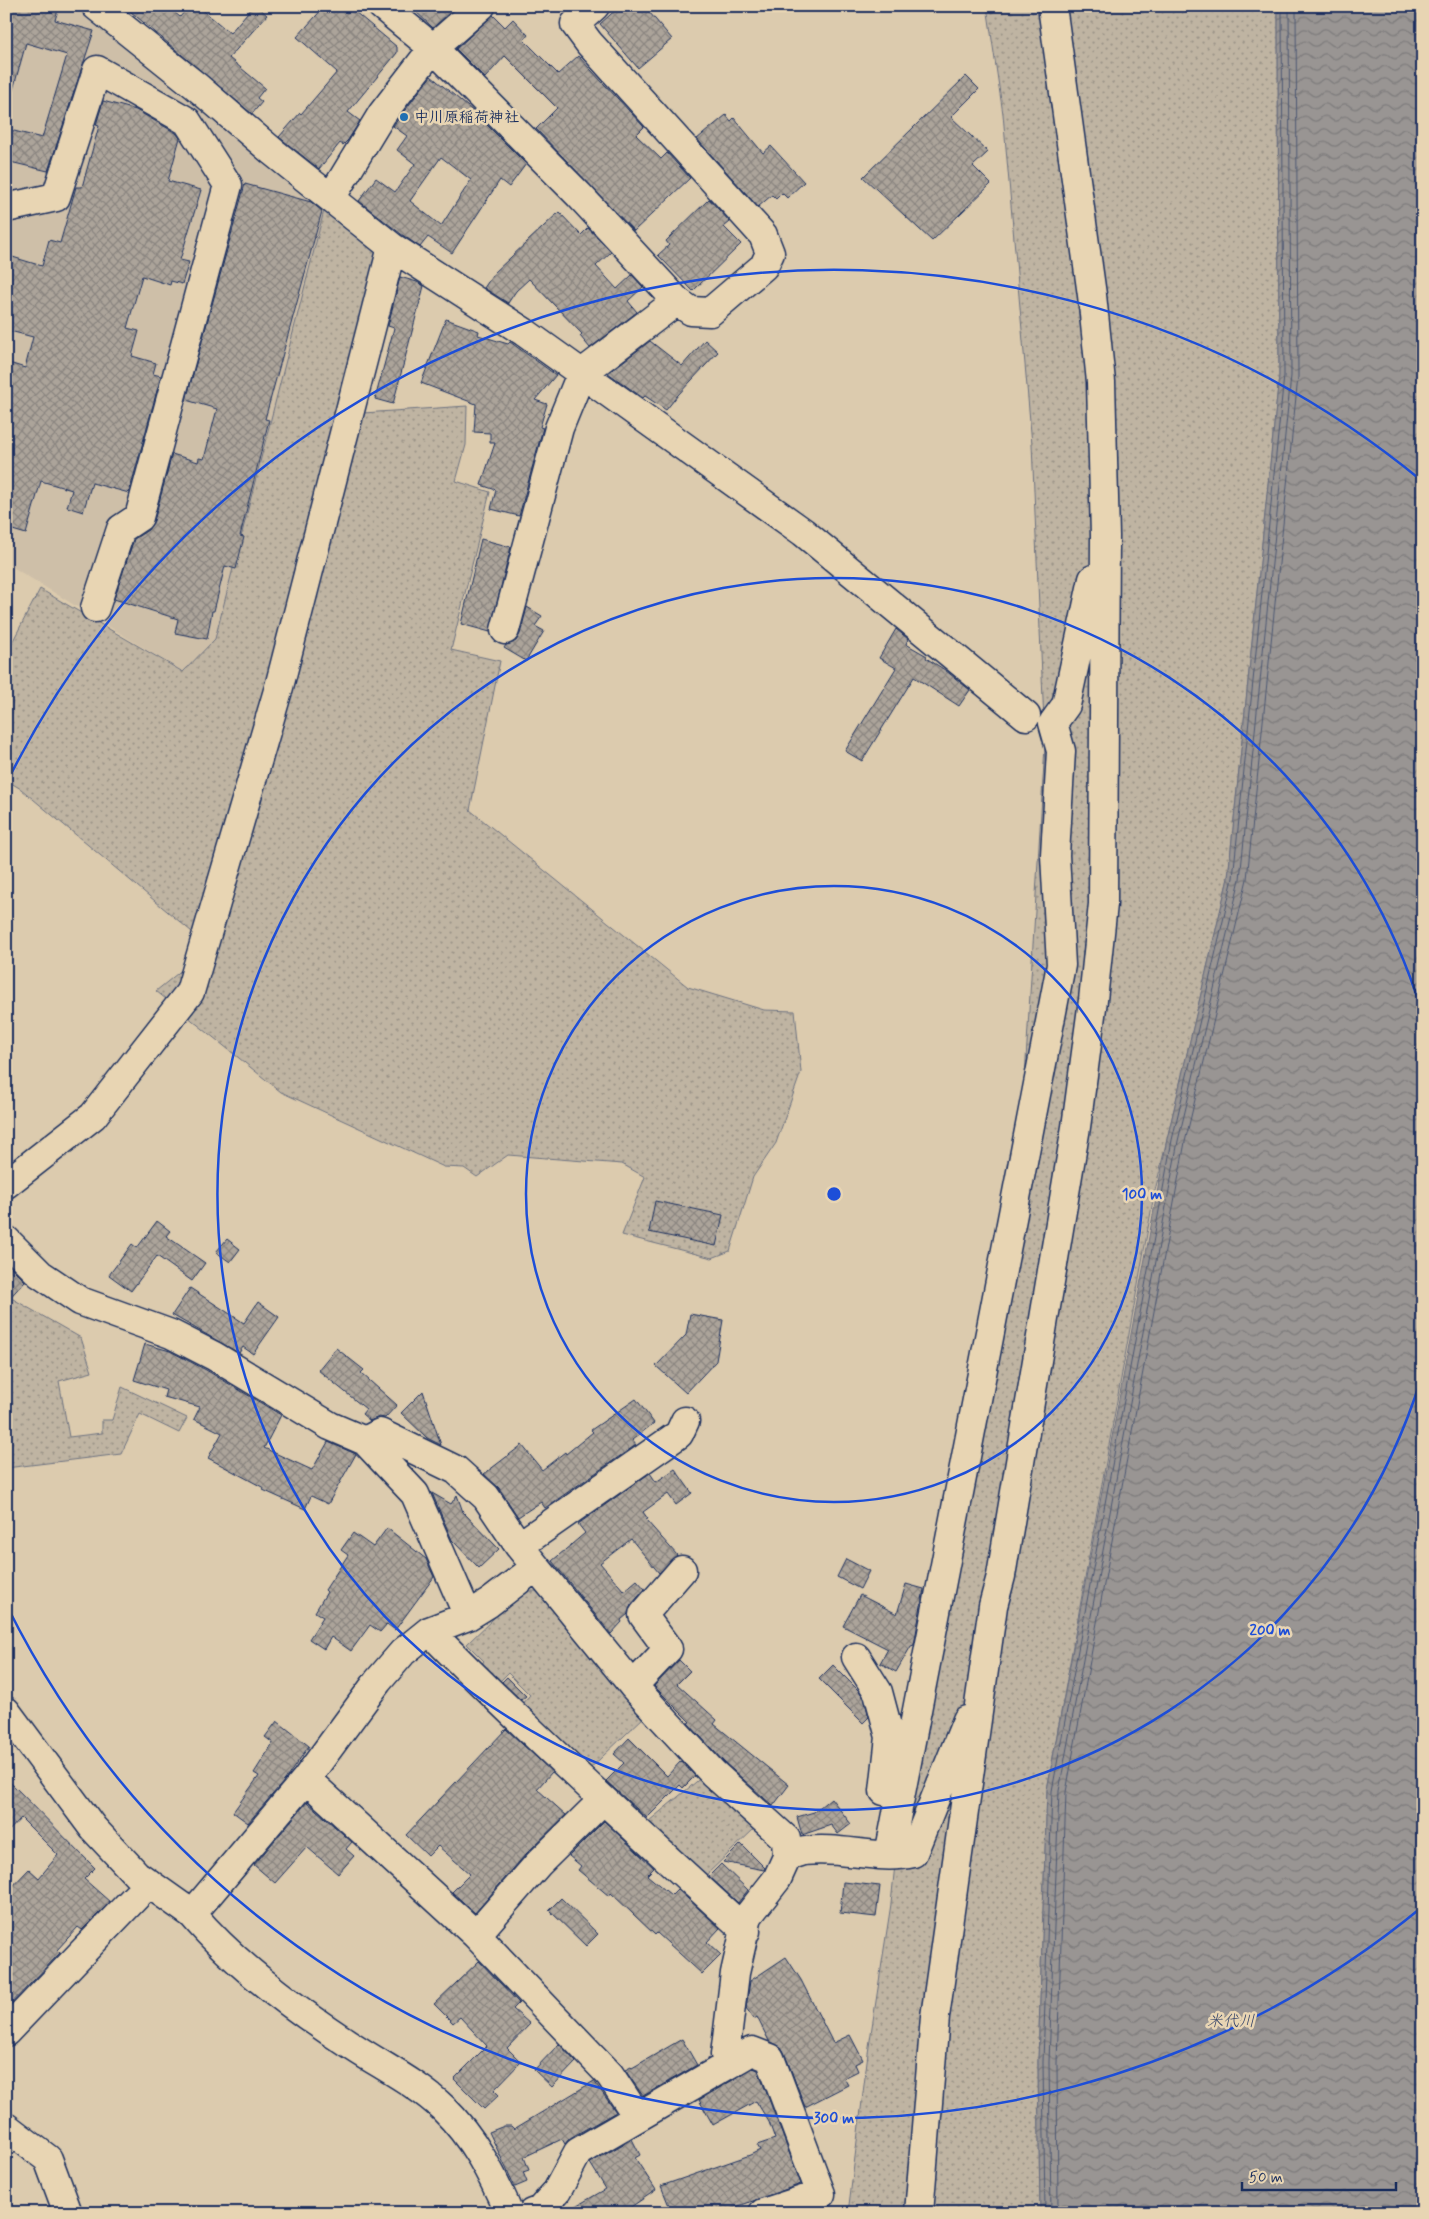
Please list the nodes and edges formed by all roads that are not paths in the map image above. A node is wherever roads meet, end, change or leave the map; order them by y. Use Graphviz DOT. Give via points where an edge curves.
graph roads {
  1 [pos="96,6"];
  2 [pos="382,6"];
  3 [pos="595,6"];
  4 [pos="1052,6"];
  5 [pos="465,11"];
  6 [pos="433,48"];
  7 [pos="331,198"];
  8 [pos="6,208"];
  9 [pos="392,247"];
  10 [pos="677,301"];
  11 [pos="581,374"];
  12 [pos="1105,523"];
  13 [pos="95,608"];
  14 [pos="505,630"];
  15 [pos="1026,716"];
  16 [pos="6,1184"];
  17 [pos="6,1240"];
  18 [pos="685,1421"];
  19 [pos="365,1441"];
  20 [pos="519,1546"];
  21 [pos="536,1567"];
  22 [pos="682,1570"];
  23 [pos="468,1616"];
  24 [pos="429,1631"];
  25 [pos="856,1657"];
  26 [pos="982,1683"];
  27 [pos="633,1686"];
  28 [pos="6,1711"];
  29 [pos="306,1779"];
  30 [pos="603,1800"];
  31 [pos="878,1855"];
  32 [pos="787,1858"];
  33 [pos="149,1883"];
  34 [pos="192,1914"];
  35 [pos="746,1931"];
  36 [pos="476,1936"];
  37 [pos="6,2032"];
  38 [pos="728,2064"];
  39 [pos="637,2116"];
  40 [pos="6,2127"];
  41 [pos="68,2213"];
  42 [pos="509,2213"];
  43 [pos="532,2213"];
  44 [pos="763,2213"];
  45 [pos="919,2213"];
  1 -- 7 [label="street"];
  2 -- 6 [label="street"];
  3 -- 10 [label="street" via="575,24 764,235 770,253 764,266 710,312 691,311"];
  4 -- 12 [label="street" via="1101,382"];
  5 -- 6 [label="street"];
  6 -- 7 [label="street" via="382,114"];
  6 -- 10 [label="street" via="579,195"];
  7 -- 9 [label="street"];
  8 -- 13 [label="street" via="56,197 97,70 187,121 228,185 139,517 121,529"];
  9 -- 11 [label="street" via="524,332"];
  9 -- 16 [label="street" via="279,687 190,992 94,1116"];
  10 -- 11 [label="street"];
  11 -- 14 [label="street" via="560,428"];
  11 -- 15 [label="street" via="802,532"];
  12 -- 26 [label="street" via="1103,904 1093,1000 1076,1127"];
  12 -- 31 [label="street" via="1066,705 1053,723 1061,751 1055,855 1061,965"];
  17 -- 19 [label="street" via="40,1274 80,1301 171,1334 330,1426"];
  18 -- 20 [label="street" via="679,1434"];
  19 -- 20 [label="street" via="380,1433 456,1470 486,1497"];
  19 -- 23 [label="street" via="415,1494"];
  20 -- 21 [label="street"];
  21 -- 23 [label="street"];
  21 -- 27 [label="street"];
  22 -- 27 [label="street" via="643,1615 668,1649"];
  23 -- 24 [label="street"];
  24 -- 29 [label="street" via="403,1652 378,1681"];
  24 -- 30 [label="street"];
  25 -- 31 [label="street" via="878,1692 890,1737"];
  26 -- 31 [label="street" via="913,1853"];
  26 -- 45 [label="street" via="935,2016"];
  27 -- 32 [label="street" via="713,1773 786,1839"];
  28 -- 33 [label="street" via="93,1828 137,1875"];
  29 -- 34 [label="street"];
  29 -- 36 [label="street"];
  30 -- 35 [label="street"];
  30 -- 36 [label="street" via="538,1864"];
  31 -- 32 [label="street" via="804,1851"];
  32 -- 35 [label="street" via="777,1879 748,1916"];
  33 -- 34 [label="street"];
  33 -- 37 [label="street"];
  34 -- 42 [label="street" via="237,1959 320,2025 422,2091 442,2108 475,2144"];
  35 -- 38 [label="street" via="735,1973 726,2055"];
  36 -- 39 [label="street" via="610,2075"];
  38 -- 39 [label="street"];
  38 -- 44 [label="street" via="752,2051 770,2058 821,2194"];
  39 -- 43 [label="street" via="578,2152 557,2191 540,2210"];
  40 -- 41 [label="street" via="48,2159"];
}
